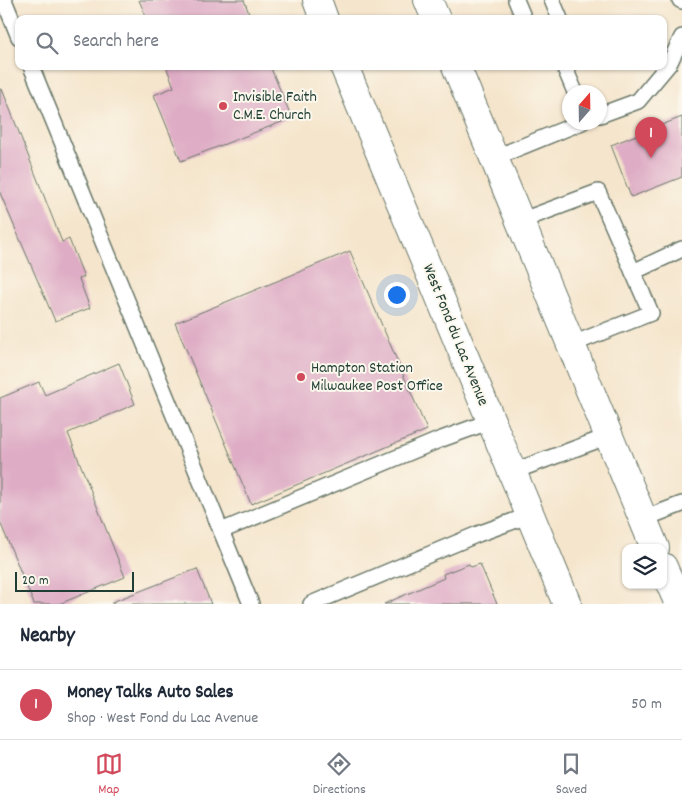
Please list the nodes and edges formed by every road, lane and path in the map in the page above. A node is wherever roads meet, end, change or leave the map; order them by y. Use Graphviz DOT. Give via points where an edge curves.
graph roads {
  1 [pos="4,0"];
  2 [pos="317,0"];
  3 [pos="428,0"];
  4 [pos="516,0"];
  5 [pos="552,0"];
  6 [pos="323,15"];
  7 [pos="434,15"];
  8 [pos="522,15"];
  9 [pos="558,15"];
  10 [pos="15,27"];
  11 [pos="682,37"];
  12 [pos="667,66"];
  13 [pos="33,70"];
  14 [pos="346,70"];
  15 [pos="458,70"];
  16 [pos="566,70"];
  17 [pos="664,70"];
  18 [pos="572,85"];
  19 [pos="607,112"];
  20 [pos="562,130"];
  21 [pos="494,158"];
  22 [pos="520,221"];
  23 [pos="682,249"];
  24 [pos="633,272"];
  25 [pos="570,344"];
  26 [pos="491,421"];
  27 [pos="609,436"];
  28 [pos="512,472"];
  29 [pos="682,504"];
  30 [pos="530,516"];
  31 [pos="643,520"];
  32 [pos="221,531"];
  33 [pos="653,544"];
  34 [pos="667,577"];
  35 [pos="250,604"];
  36 [pos="311,604"];
  37 [pos="567,604"];
  38 [pos="678,604"];
  1 -- 10 [label="lane"];
  2 -- 6 [label="main road"];
  3 -- 7 [label="main road"];
  4 -- 8 [label="lane"];
  5 -- 9 [label="lane"];
  11 -- 12 [label="lane"];
  13 -- 32 [label="lane"];
  14 -- 26 [label="main road, West Fond du Lac Avenue"];
  15 -- 21 [label="main road"];
  16 -- 18 [label="lane"];
  17 -- 19 [label="lane" via="638,101"];
  20 -- 21 [label="lane"];
  21 -- 22 [label="main road"];
  22 -- 24 [label="lane" via="598,192"];
  22 -- 25 [label="main road"];
  23 -- 24 [label="lane"];
  24 -- 25 [label="lane" via="651,313"];
  25 -- 27 [label="main road"];
  26 -- 28 [label="main road, West Fond du Lac Avenue"];
  26 -- 32 [label="lane"];
  27 -- 28 [label="lane"];
  27 -- 31 [label="main road"];
  28 -- 30 [label="main road, West Fond du Lac Avenue"];
  29 -- 31 [label="lane"];
  30 -- 36 [label="lane" via="478,534"];
  30 -- 37 [label="main road, West Fond du Lac Avenue"];
  31 -- 33 [label="main road"];
  32 -- 35 [label="lane"];
  34 -- 38 [label="main road"];
}
